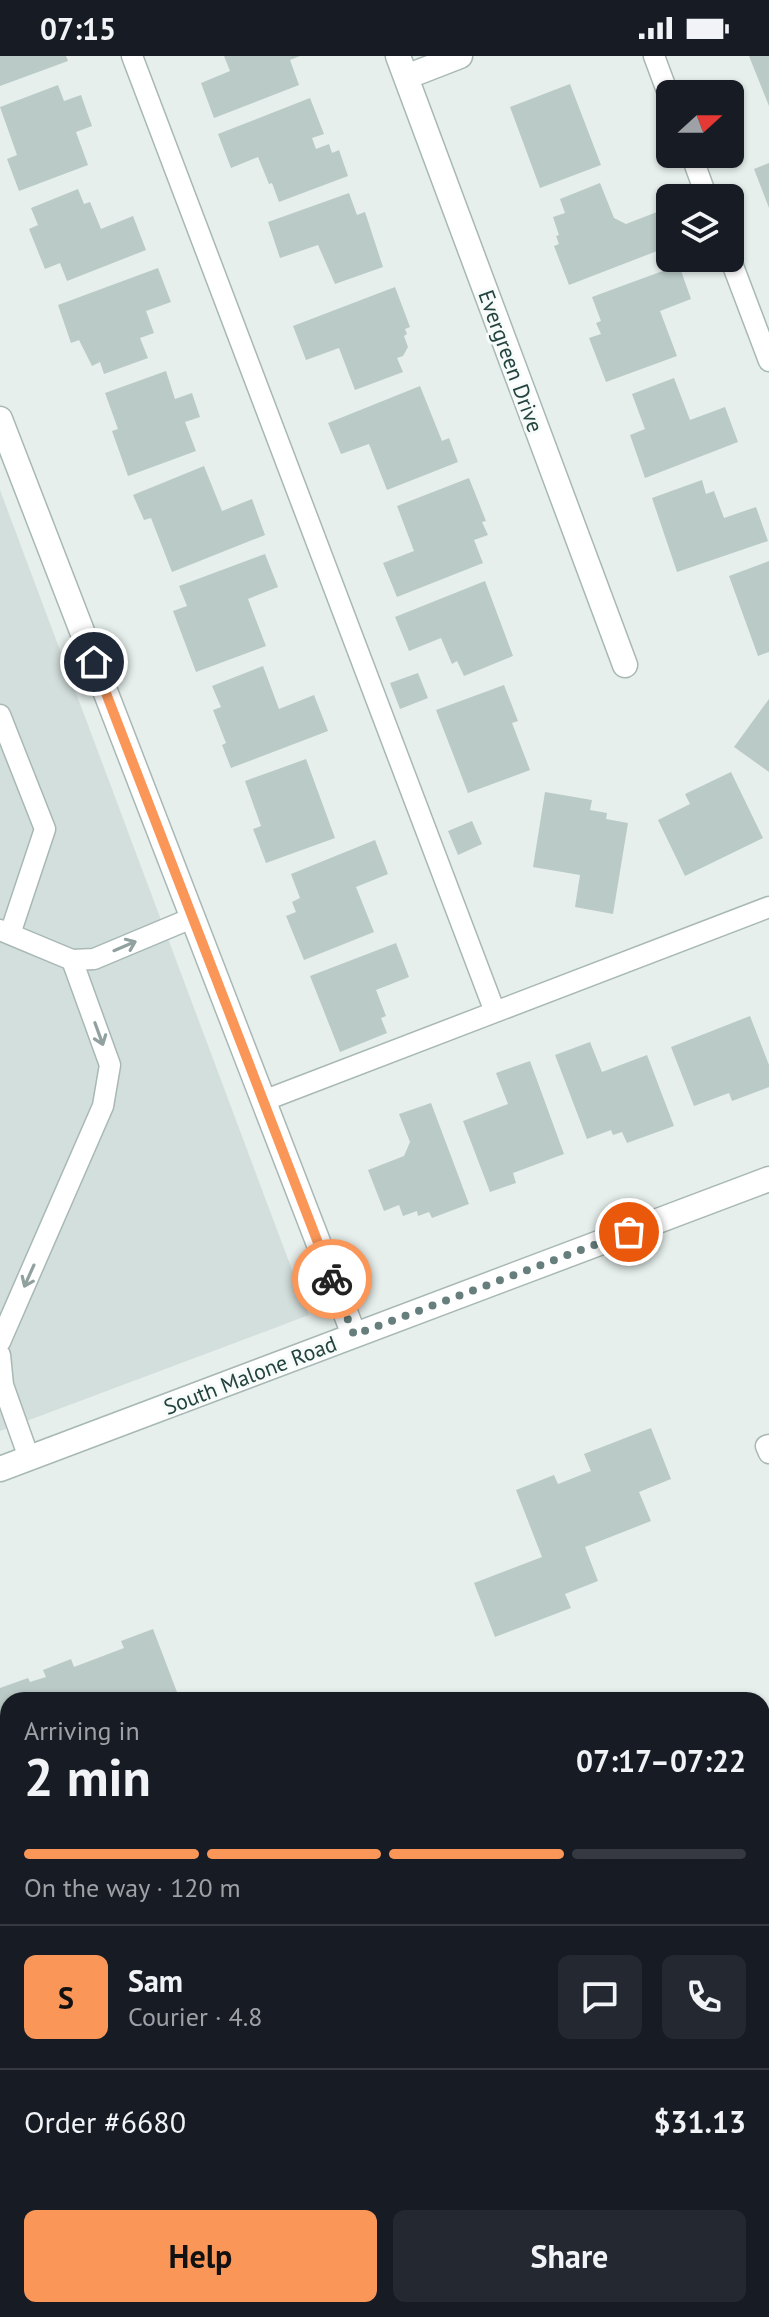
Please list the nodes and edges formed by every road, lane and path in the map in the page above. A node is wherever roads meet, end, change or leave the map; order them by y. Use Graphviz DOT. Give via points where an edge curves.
graph roads {
  1 [pos="132,56"];
  2 [pos="460,56"];
  3 [pos="654,56"];
  4 [pos="402,66"];
  5 [pos="663,80"];
  6 [pos="735,272"];
  7 [pos="769,361"];
  8 [pos="0,419"];
  9 [pos="8,466"];
  10 [pos="625,665"];
  11 [pos="0,715"];
  12 [pos="769,907"];
  13 [pos="192,918"];
  14 [pos="5,932"];
  15 [pos="72,960"];
  16 [pos="495,1012"];
  17 [pos="263,1101"];
  18 [pos="769,1179"];
  19 [pos="354,1335"];
  20 [pos="0,1342"];
  21 [pos="0,1355"];
  22 [pos="769,1445"];
  23 [pos="769,1453"];
  24 [pos="29,1458"];
  25 [pos="0,1469"];
  1 -- 16 [label="lane"];
  2 -- 4 [label="street"];
  3 -- 5 [label="lane"];
  4 -- 10 [label="street, Evergreen Drive"];
  6 -- 7 [label="lane"];
  8 -- 9 [label="street"];
  9 -- 13 [label="street"];
  11 -- 14 [label="lane" via="45,829"];
  12 -- 16 [label="lane"];
  15 -- 13 [label="lane, one-way" via="94,959"];
  13 -- 17 [label="street"];
  14 -- 15 [label="lane"];
  15 -- 20 [label="lane, one-way" via="110,1065 103,1106"];
  16 -- 17 [label="lane"];
  17 -- 19 [label="street"];
  18 -- 19 [label="street, South Malone Road"];
  19 -- 24 [label="street, South Malone Road"];
  21 -- 24 [label="lane" via="3,1385"];
  22 -- 23 [label="lane"];
  24 -- 25 [label="street, South Malone Road"];
}
